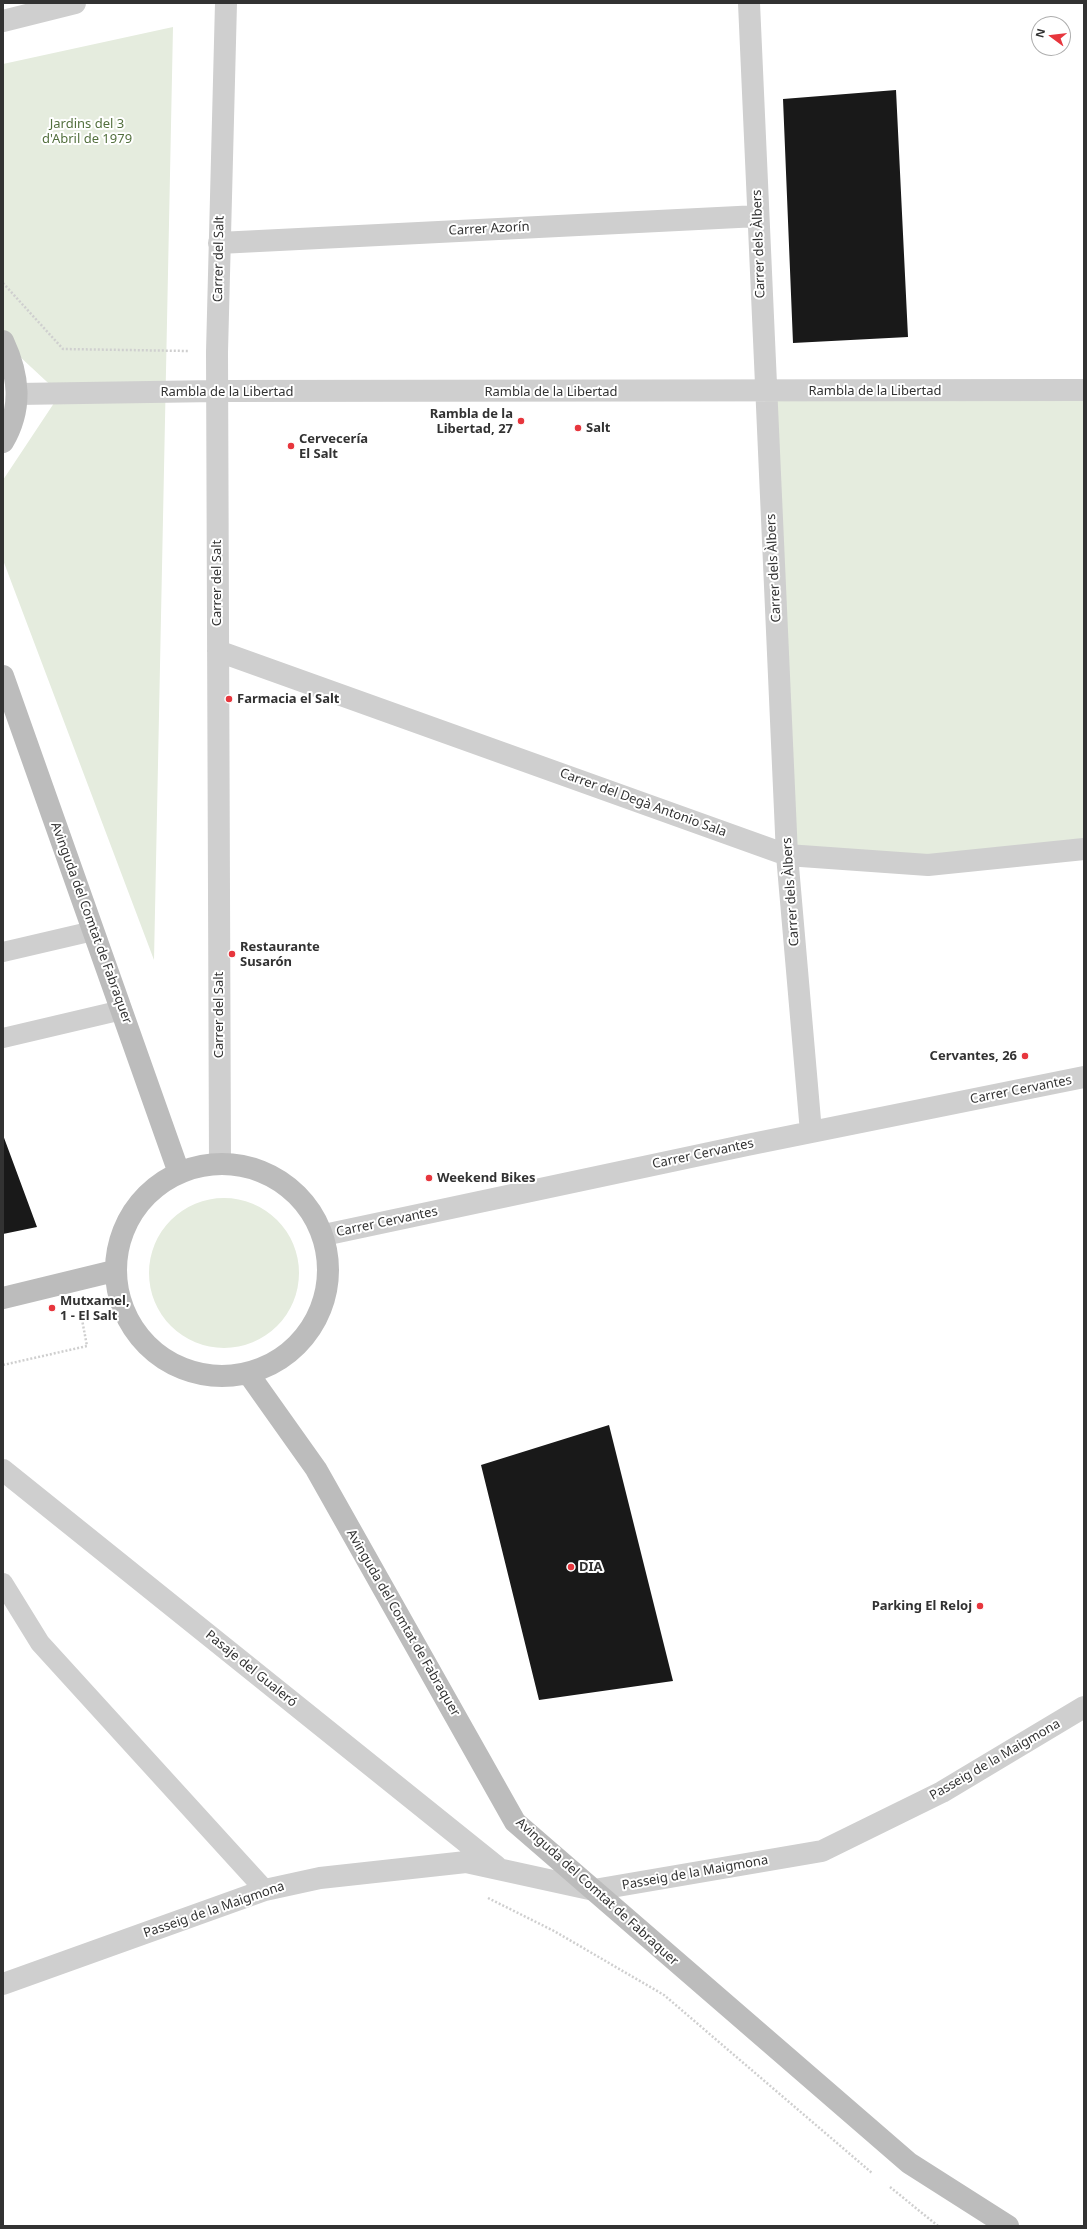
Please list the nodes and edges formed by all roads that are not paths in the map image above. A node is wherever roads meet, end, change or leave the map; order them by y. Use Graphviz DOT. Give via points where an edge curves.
graph roads {
  1 [pos="75,3"];
  2 [pos="226,3"];
  3 [pos="749,3"];
  4 [pos="3,21"];
  5 [pos="758,216"];
  6 [pos="219,242"];
  7 [pos="3,341"];
  8 [pos="1084,390"];
  9 [pos="216,391"];
  10 [pos="765,392"];
  11 [pos="17,394"];
  12 [pos="3,442"];
  13 [pos="218,651"];
  14 [pos="3,676"];
  15 [pos="10,715"];
  16 [pos="1084,849"];
  17 [pos="787,855"];
  18 [pos="93,931"];
  19 [pos="3,952"];
  20 [pos="122,1010"];
  21 [pos="3,1038"];
  22 [pos="1084,1077"];
  23 [pos="811,1132"];
  24 [pos="220,1164"];
  25 [pos="178,1170"];
  26 [pos="324,1235"];
  27 [pos="114,1271"];
  28 [pos="3,1298"];
  29 [pos="250,1376"];
  30 [pos="3,1470"];
  31 [pos="3,1583"];
  32 [pos="1084,1707"];
  33 [pos="499,1869"];
  34 [pos="265,1890"];
  35 [pos="594,1890"];
  36 [pos="3,1984"];
  37 [pos="1008,2226"];
  1 -- 4 [label="street"];
  2 -- 6 [label="street, Carrer del Salt"];
  3 -- 5 [label="street, Carrer dels Àlbers"];
  5 -- 6 [label="street, Carrer Azorín"];
  5 -- 10 [label="street, Carrer dels Àlbers"];
  6 -- 9 [label="street, Carrer del Salt"];
  7 -- 11 [label="street" via="13,362"];
  8 -- 10 [label="street, Rambla de la Libertad"];
  9 -- 10 [label="street, Rambla de la Libertad"];
  9 -- 11 [label="street, Rambla de la Libertad"];
  9 -- 13 [label="street, Carrer del Salt"];
  10 -- 17 [label="street, Carrer dels Àlbers"];
  11 -- 12 [label="street" via="11,428"];
  13 -- 17 [label="street, Carrer del Degà Antonio Sala"];
  13 -- 24 [label="street, Carrer del Salt"];
  14 -- 15 [label="street, Avinguda del Comtat de Fabraquer"];
  15 -- 18 [label="street, Avinguda del Comtat de Fabraquer"];
  16 -- 17 [label="street, Carrer del Degà Antonio Sala" via="928,865"];
  17 -- 23 [label="street, Carrer dels Àlbers"];
  18 -- 19 [label="lane"];
  18 -- 20 [label="street, Avinguda del Comtat de Fabraquer"];
  20 -- 21 [label="lane"];
  20 -- 25 [label="street, Avinguda del Comtat de Fabraquer"];
  22 -- 23 [label="street, Carrer Cervantes"];
  23 -- 26 [label="street, Carrer Cervantes"];
  24 -- 25 [label="street"];
  24 -- 26 [label="street" via="257,1170 290,1188 311,1211"];
  25 -- 27 [label="street" via="141,1197 126,1231"];
  26 -- 29 [label="street" via="328,1290 307,1337"];
  27 -- 28 [label="street"];
  27 -- 29 [label="street" via="125,1318 162,1361 201,1378"];
  29 -- 35 [label="street, Avinguda del Comtat de Fabraquer" via="316,1469 515,1822"];
  30 -- 33 [label="street, Pasaje del Gualeró"];
  31 -- 34 [label="lane" via="40,1643"];
  32 -- 35 [label="street, Passeig de la Maigmona" via="942,1792 822,1851"];
  33 -- 34 [label="street, Passeig de la Maigmona" via="466,1862 320,1878"];
  33 -- 35 [label="street, Passeig de la Maigmona"];
  34 -- 36 [label="street, Passeig de la Maigmona"];
  35 -- 37 [label="street, Avinguda del Comtat de Fabraquer" via="908,2163"];
}
